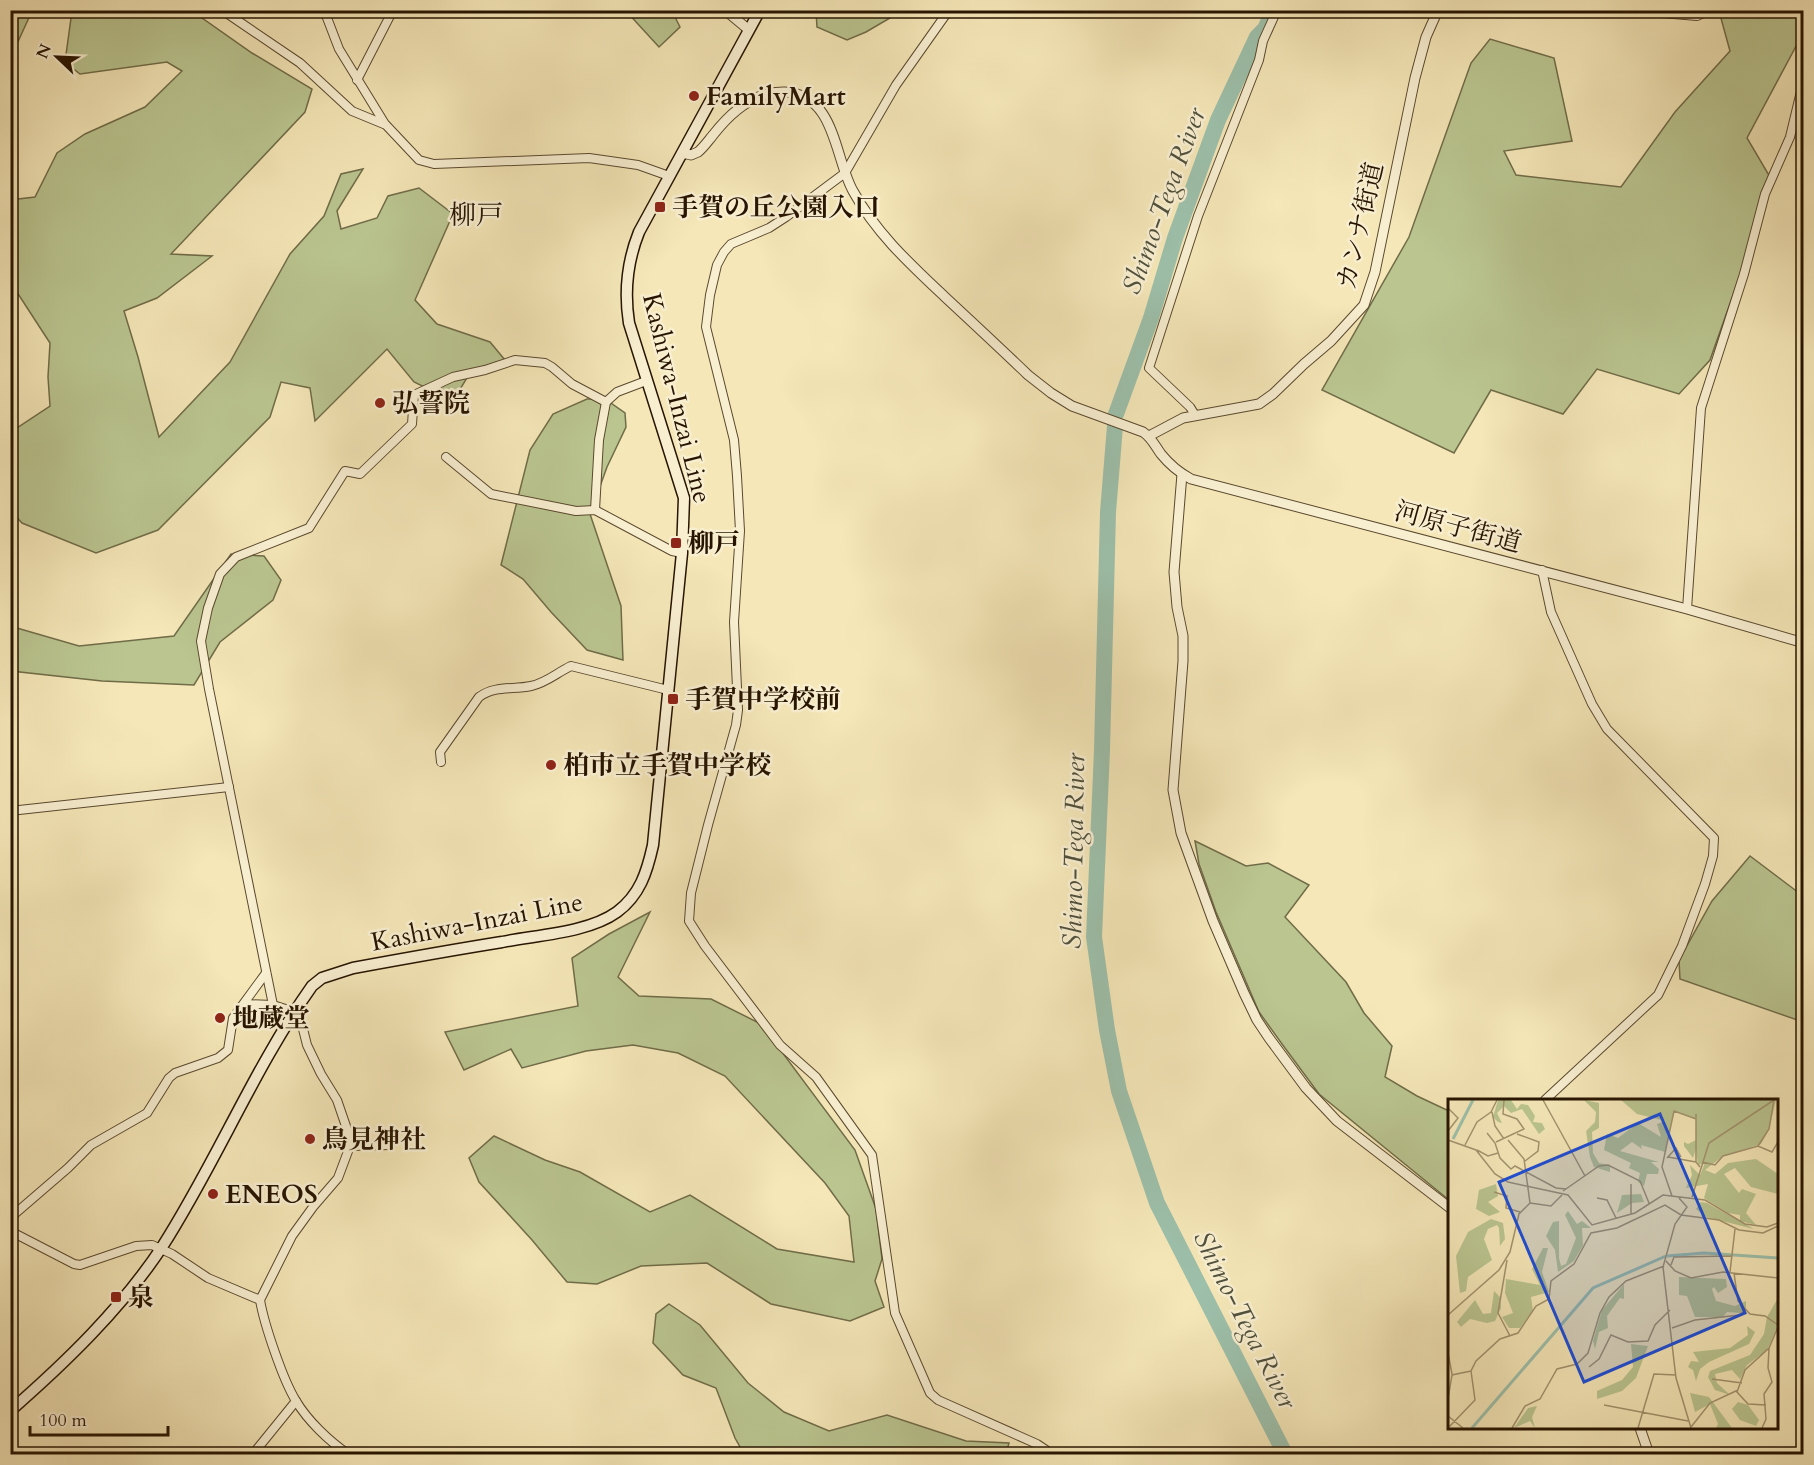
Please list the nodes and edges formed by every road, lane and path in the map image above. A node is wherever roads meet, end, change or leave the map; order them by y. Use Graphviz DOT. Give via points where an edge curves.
graph roads {
  1 [pos="222,10"];
  2 [pos="324,10"];
  3 [pos="393,10"];
  4 [pos="725,10"];
  5 [pos="760,10"];
  6 [pos="949,10"];
  7 [pos="1277,10"];
  8 [pos="1437,10"];
  9 [pos="1626,10"];
  10 [pos="1710,10"];
  11 [pos="1801,10"];
  12 [pos="1803,20"];
  13 [pos="749,30"];
  14 [pos="1803,79"];
  15 [pos="357,80"];
  16 [pos="386,125"];
  17 [pos="682,153"];
  18 [pos="845,173"];
  19 [pos="669,176"];
  20 [pos="646,381"];
  21 [pos="606,402"];
  22 [pos="1195,415"];
  23 [pos="1149,436"];
  24 [pos="446,457"];
  25 [pos="1182,474"];
  26 [pos="595,510"];
  27 [pos="682,553"];
  28 [pos="1542,570"];
  29 [pos="1687,609"];
  30 [pos="1803,643"];
  31 [pos="668,690"];
  32 [pos="441,762"];
  33 [pos="229,787"];
  34 [pos="10,811"];
  35 [pos="266,974"];
  36 [pos="245,1004"];
  37 [pos="273,1005"];
  38 [pos="295,1012"];
  39 [pos="1547,1099"];
  40 [pos="390,1145"];
  41 [pos="350,1146"];
  42 [pos="1448,1207"];
  43 [pos="10,1218"];
  44 [pos="10,1231"];
  45 [pos="161,1248"];
  46 [pos="260,1300"];
  47 [pos="296,1401"];
  48 [pos="10,1411"];
  49 [pos="1640,1429"];
  50 [pos="253,1455"];
  51 [pos="348,1455"];
  52 [pos="1052,1455"];
  53 [pos="1649,1455"];
  1 -- 16 [label="street" via="300,63 352,111"];
  2 -- 15 [label="street" via="339,49"];
  3 -- 15 [label="street"];
  4 -- 13 [label="street"];
  5 -- 13 [label="main road, Kashiwa-Inzai Line"];
  6 -- 18 [label="street" via="884,105"];
  7 -- 22 [label="street" via="1198,216 1149,368"];
  8 -- 22 [label="street, カンナ街道" via="1415,78 1375,272 1364,305 1331,341 1259,404"];
  9 -- 10 [label="street" via="1697,16"];
  11 -- 12 [label="street"];
  13 -- 17 [label="main road, Kashiwa-Inzai Line"];
  14 -- 29 [label="street" via="1790,137 1765,194 1701,408"];
  15 -- 16 [label="street"];
  16 -- 19 [label="street" via="419,160 434,164 589,158 638,165"];
  17 -- 18 [label="street, 河原子街道" via="698,152 741,107 756,97 784,92 806,99 828,121"];
  17 -- 19 [label="main road, Kashiwa-Inzai Line"];
  18 -- 23 [label="street, 河原子街道" via="867,214 894,249 1028,375 1072,406 1135,427"];
  18 -- 52 [label="street" via="769,228 731,244 717,265 710,295 706,327 734,440 738,487 740,531 734,622 738,710 691,893 689,921 780,1046 816,1077 872,1155 895,1313 930,1393 1037,1444"];
  19 -- 20 [label="main road, Kashiwa-Inzai Line" via="633,247 626,282 629,323"];
  20 -- 21 [label="street" via="617,392"];
  20 -- 27 [label="main road, Kashiwa-Inzai Line" via="684,498"];
  21 -- 26 [label="street" via="599,440"];
  21 -- 33 [label="street" via="572,384 545,363 515,360 453,377 414,395 412,424 360,474 345,471 309,528 230,562 217,582 201,641"];
  22 -- 23 [label="street, カンナ街道"];
  23 -- 25 [label="street, 河原子街道"];
  24 -- 26 [label="street" via="491,494 576,511"];
  25 -- 28 [label="street, 河原子街道"];
  25 -- 42 [label="street" via="1174,572 1183,661 1173,790 1181,833 1244,993 1269,1038 1306,1088 1337,1121"];
  26 -- 27 [label="street"];
  27 -- 31 [label="main road, Kashiwa-Inzai Line"];
  28 -- 29 [label="street, 河原子街道"];
  28 -- 39 [label="street" via="1551,612 1607,729 1714,838 1705,884 1658,995"];
  29 -- 30 [label="street, 河原子街道"];
  31 -- 32 [label="street" via="571,666 532,686 495,689 479,697 440,752"];
  31 -- 38 [label="main road, Kashiwa-Inzai Line" via="653,845 643,880 627,904 601,921 574,928 335,972 312,986"];
  33 -- 34 [label="street"];
  33 -- 35 [label="street"];
  35 -- 36 [label="street"];
  35 -- 37 [label="street"];
  36 -- 37 [label="street"];
  36 -- 43 [label="street" via="233,1018 228,1050 218,1058 175,1073 147,1113 91,1144"];
  37 -- 38 [label="street"];
  38 -- 41 [label="street" via="307,1045 337,1100"];
  38 -- 45 [label="main road, Kashiwa-Inzai Line"];
  40 -- 41 [label="street"];
  41 -- 46 [label="street" via="338,1178 292,1236"];
  44 -- 45 [label="street" via="80,1265 136,1246"];
  45 -- 46 [label="street" via="208,1278"];
  45 -- 48 [label="main road, Kashiwa-Inzai Line" via="118,1305"];
  46 -- 47 [label="street"];
  47 -- 50 [label="street"];
  47 -- 51 [label="street" via="335,1446"];
  49 -- 53 [label="street"];
}
